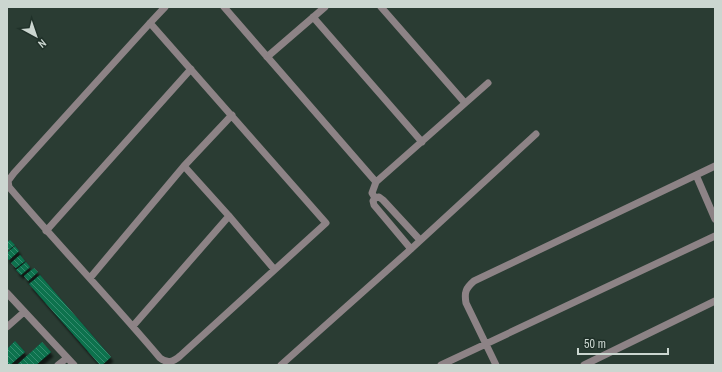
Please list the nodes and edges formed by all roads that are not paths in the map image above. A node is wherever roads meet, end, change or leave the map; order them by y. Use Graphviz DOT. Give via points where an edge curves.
graph roads {
  1 [pos="165,7"];
  2 [pos="224,7"];
  3 [pos="325,7"];
  4 [pos="381,7"];
  5 [pos="313,17"];
  6 [pos="150,23"];
  7 [pos="267,56"];
  8 [pos="191,69"];
  9 [pos="488,83"];
  10 [pos="466,103"];
  11 [pos="232,115"];
  12 [pos="536,134"];
  13 [pos="422,142"];
  14 [pos="184,166"];
  15 [pos="715,166"];
  16 [pos="696,175"];
  17 [pos="8,181"];
  18 [pos="376,182"];
  19 [pos="375,198"];
  20 [pos="229,216"];
  21 [pos="715,219"];
  22 [pos="46,231"];
  23 [pos="715,236"];
  24 [pos="420,240"];
  25 [pos="411,249"];
  26 [pos="274,269"];
  27 [pos="90,278"];
  28 [pos="7,293"];
  29 [pos="715,301"];
  30 [pos="24,312"];
  31 [pos="133,326"];
  32 [pos="7,327"];
  33 [pos="486,344"];
  34 [pos="180,356"];
  35 [pos="66,358"];
  36 [pos="58,365"];
  37 [pos="74,365"];
  38 [pos="178,365"];
  39 [pos="281,365"];
  40 [pos="441,365"];
  41 [pos="496,365"];
  42 [pos="584,365"];
  1 -- 6 [label="street"];
  2 -- 7 [label="street"];
  3 -- 5 [label="street"];
  4 -- 10 [label="street"];
  5 -- 7 [label="street"];
  5 -- 13 [label="street"];
  6 -- 8 [label="street"];
  6 -- 17 [label="street"];
  7 -- 18 [label="street"];
  8 -- 11 [label="street"];
  8 -- 22 [label="street"];
  9 -- 10 [label="street"];
  10 -- 13 [label="street"];
  11 -- 14 [label="street"];
  11 -- 26 [label="street" via="326,223"];
  12 -- 24 [label="street"];
  13 -- 18 [label="street"];
  14 -- 20 [label="street"];
  14 -- 27 [label="street"];
  15 -- 16 [label="street"];
  16 -- 21 [label="street"];
  16 -- 33 [label="street" via="474,281 464,295"];
  17 -- 22 [label="street" via="9,187"];
  18 -- 19 [label="street" via="372,193"];
  19 -- 24 [label="street" via="384,200"];
  19 -- 25 [label="street" via="374,206"];
  20 -- 26 [label="street"];
  20 -- 31 [label="street"];
  22 -- 27 [label="street"];
  23 -- 33 [label="street"];
  24 -- 25 [label="street"];
  25 -- 39 [label="street"];
  26 -- 34 [label="street"];
  27 -- 31 [label="street"];
  28 -- 30 [label="street"];
  29 -- 42 [label="street"];
  30 -- 32 [label="street"];
  30 -- 35 [label="street"];
  31 -- 34 [label="street" via="164,361 173,362"];
  33 -- 40 [label="street"];
  33 -- 41 [label="street"];
  34 -- 38 [label="street"];
  35 -- 36 [label="street"];
  35 -- 37 [label="street"];
}
